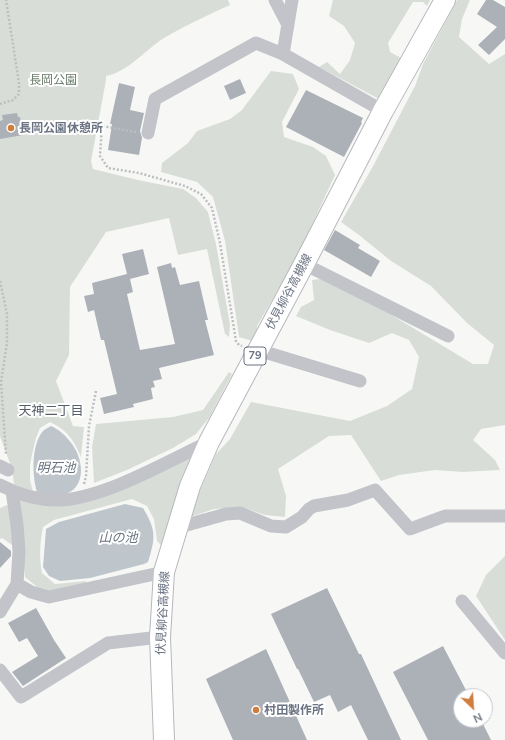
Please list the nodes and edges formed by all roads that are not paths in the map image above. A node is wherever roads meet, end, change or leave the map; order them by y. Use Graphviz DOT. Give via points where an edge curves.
graph roads {
  1 [pos="275,0"];
  2 [pos="292,0"];
  3 [pos="445,0"];
  4 [pos="288,25"];
  5 [pos="283,54"];
  6 [pos="383,111"];
  7 [pos="144,133"];
  8 [pos="304,264"];
  9 [pos="448,336"];
  10 [pos="258,350"];
  11 [pos="360,381"];
  12 [pos="209,442"];
  13 [pos="6,488"];
  14 [pos="505,516"];
  15 [pos="176,528"];
  16 [pos="164,572"];
  17 [pos="17,584"];
  18 [pos="462,601"];
  19 [pos="0,612"];
  20 [pos="160,637"];
  21 [pos="505,653"];
  22 [pos="0,670"];
  23 [pos="164,740"];
  1 -- 4 [label="street"];
  2 -- 4 [label="street"];
  3 -- 6 [label="main road, 伏見柳谷高槻線 / 79"];
  4 -- 5 [label="street"];
  5 -- 6 [label="street"];
  5 -- 7 [label="street" via="256,43 156,99"];
  6 -- 8 [label="main road, 伏見柳谷高槻線 / 79"];
  8 -- 9 [label="street"];
  8 -- 10 [label="main road, 伏見柳谷高槻線 / 79"];
  10 -- 11 [label="street"];
  10 -- 12 [label="main road, 伏見柳谷高槻線 / 79"];
  12 -- 13 [label="street" via="120,485 86,495 62,500 44,499"];
  12 -- 15 [label="main road, 伏見柳谷高槻線 / 79"];
  13 -- 17 [label="street" via="17,525"];
  14 -- 15 [label="street" via="446,516 410,529 375,490 348,500 314,506 286,527 271,526 240,513 226,514"];
  15 -- 16 [label="main road, 伏見柳谷高槻線 / 79"];
  16 -- 17 [label="street" via="49,597 31,592"];
  16 -- 20 [label="main road, 伏見柳谷高槻線 / 79"];
  17 -- 19 [label="street"];
  18 -- 21 [label="street"];
  20 -- 22 [label="street" via="108,644 21,697"];
  20 -- 23 [label="main road, 伏見柳谷高槻線 / 79"];
}
